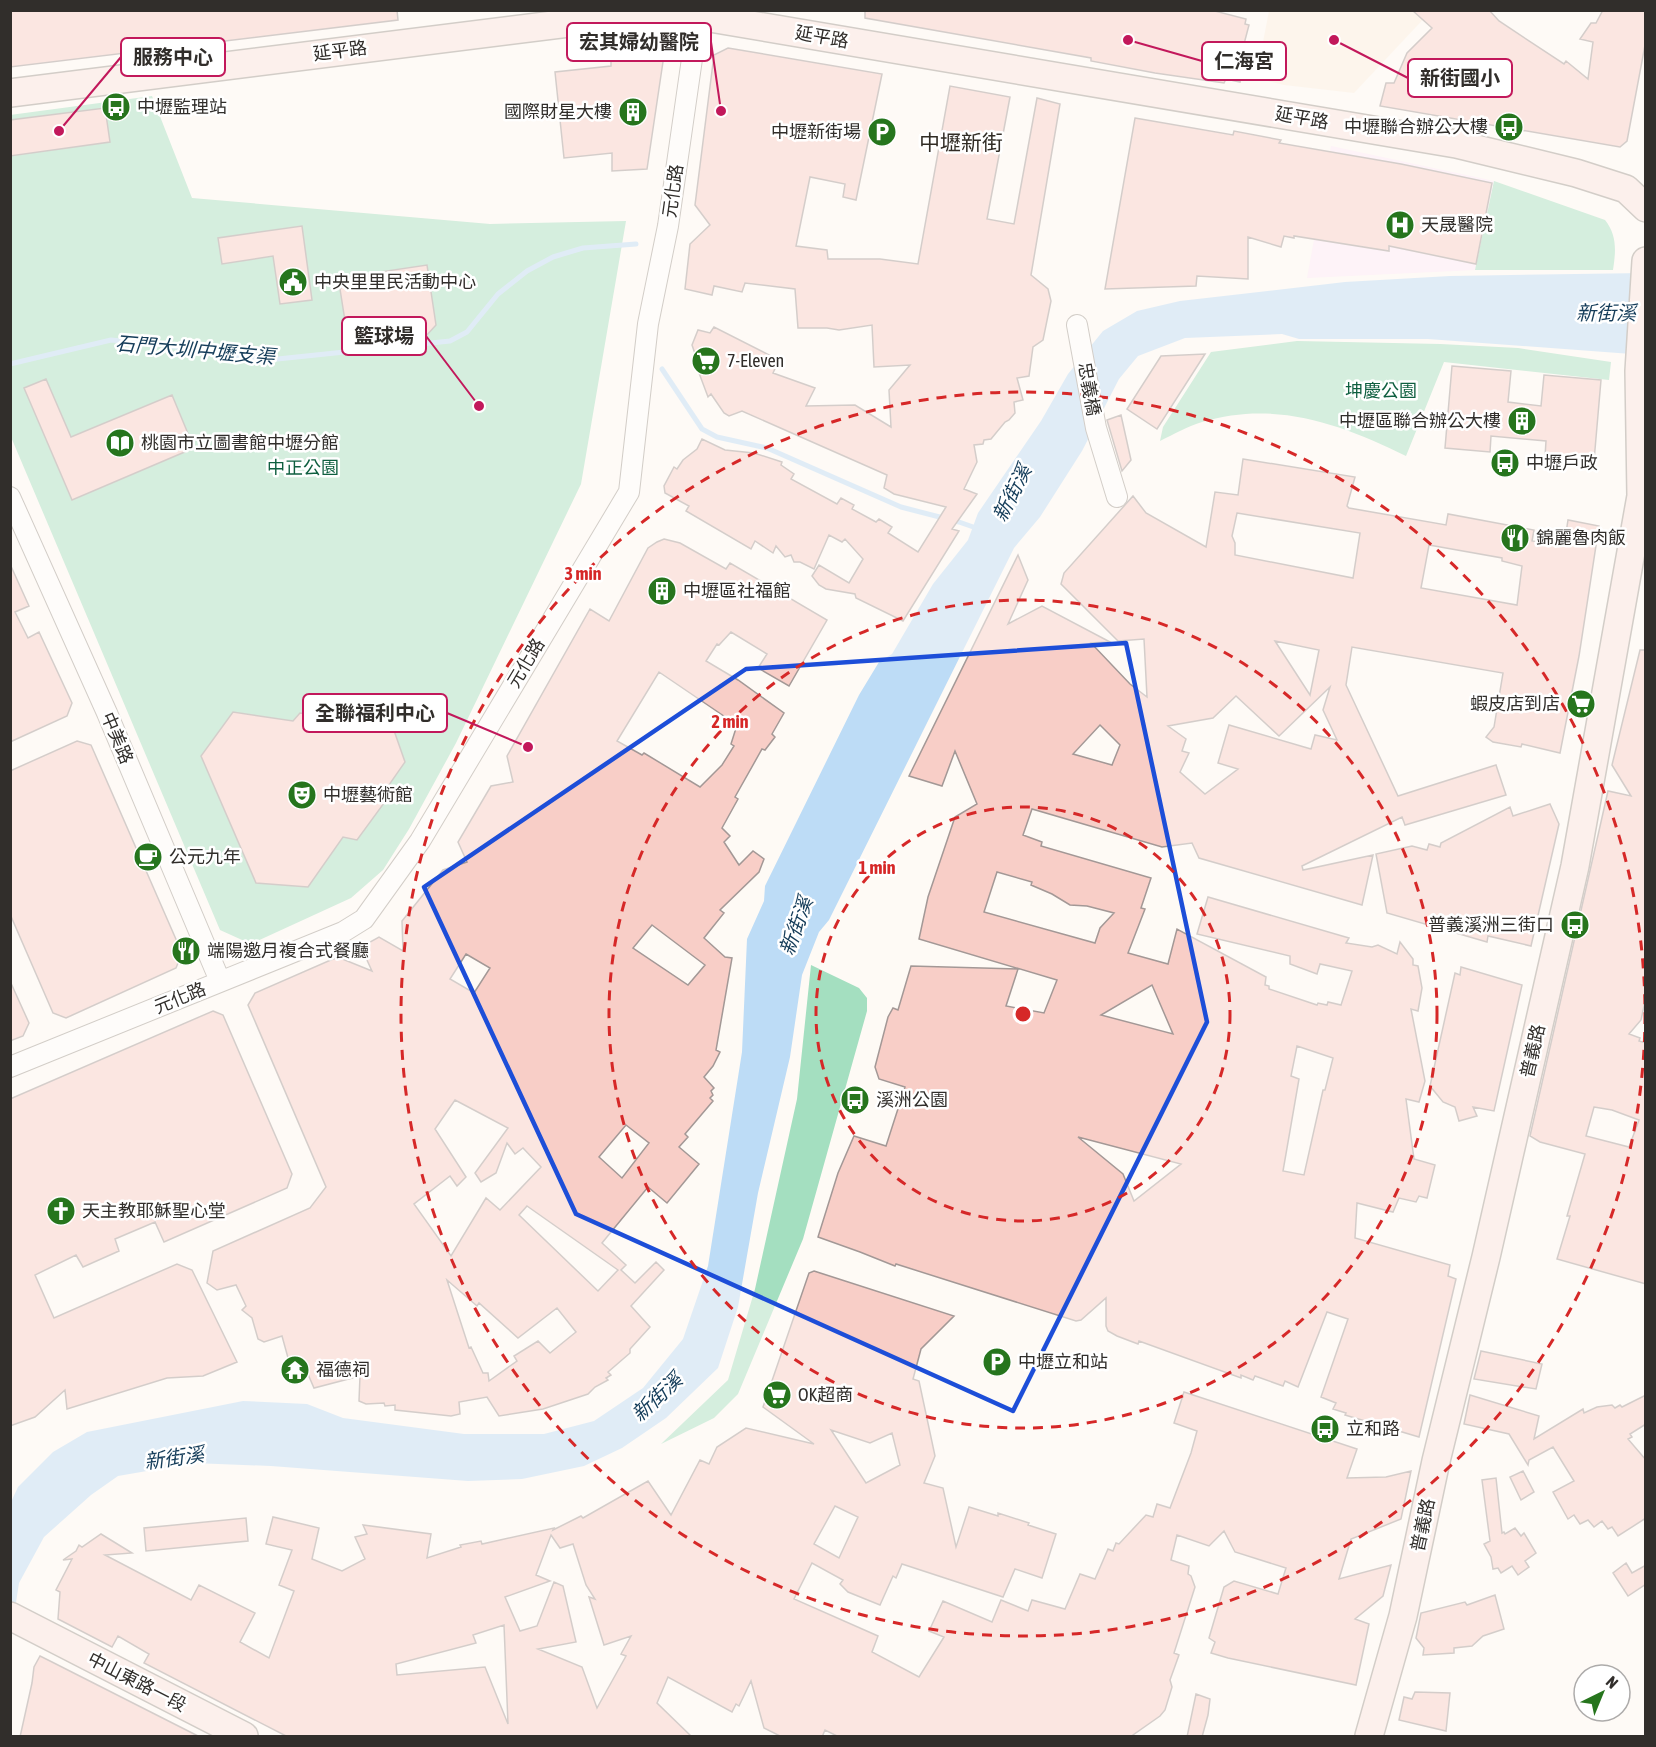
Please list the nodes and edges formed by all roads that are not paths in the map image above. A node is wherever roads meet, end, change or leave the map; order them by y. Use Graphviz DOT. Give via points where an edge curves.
graph roads {
  1 [pos="698,14"];
  2 [pos="10,93"];
  3 [pos="1636,187"];
  4 [pos="1646,208"];
  5 [pos="1645,264"];
  6 [pos="1077,326"];
  7 [pos="10,497"];
  8 [pos="1117,497"];
  9 [pos="1644,498"];
  10 [pos="220,981"];
  11 [pos="10,1067"];
  12 [pos="21,1621"];
  13 [pos="1369,1735"];
  14 [pos="244,1737"];
  1 -- 2 [label="main road, 延平路" via="641,14"];
  1 -- 3 [label="main road, 延平路" via="1456,144"];
  1 -- 10 [label="street, 元化路" via="668,226 648,324 629,492 420,841 364,919 343,932"];
  3 -- 4 [label="main road, 延平路"];
  5 -- 9 [label="main road, 普義路" via="1640,357"];
  6 -- 8 [label="street, 忠義橋" via="1096,428"];
  7 -- 10 [label="street, 中美路" via="107,713"];
  9 -- 13 [label="main road, 普義路" via="1575,866 1403,1616"];
  10 -- 11 [label="street, 元化路"];
  12 -- 14 [label="main road, 中山東路一段"];
}
